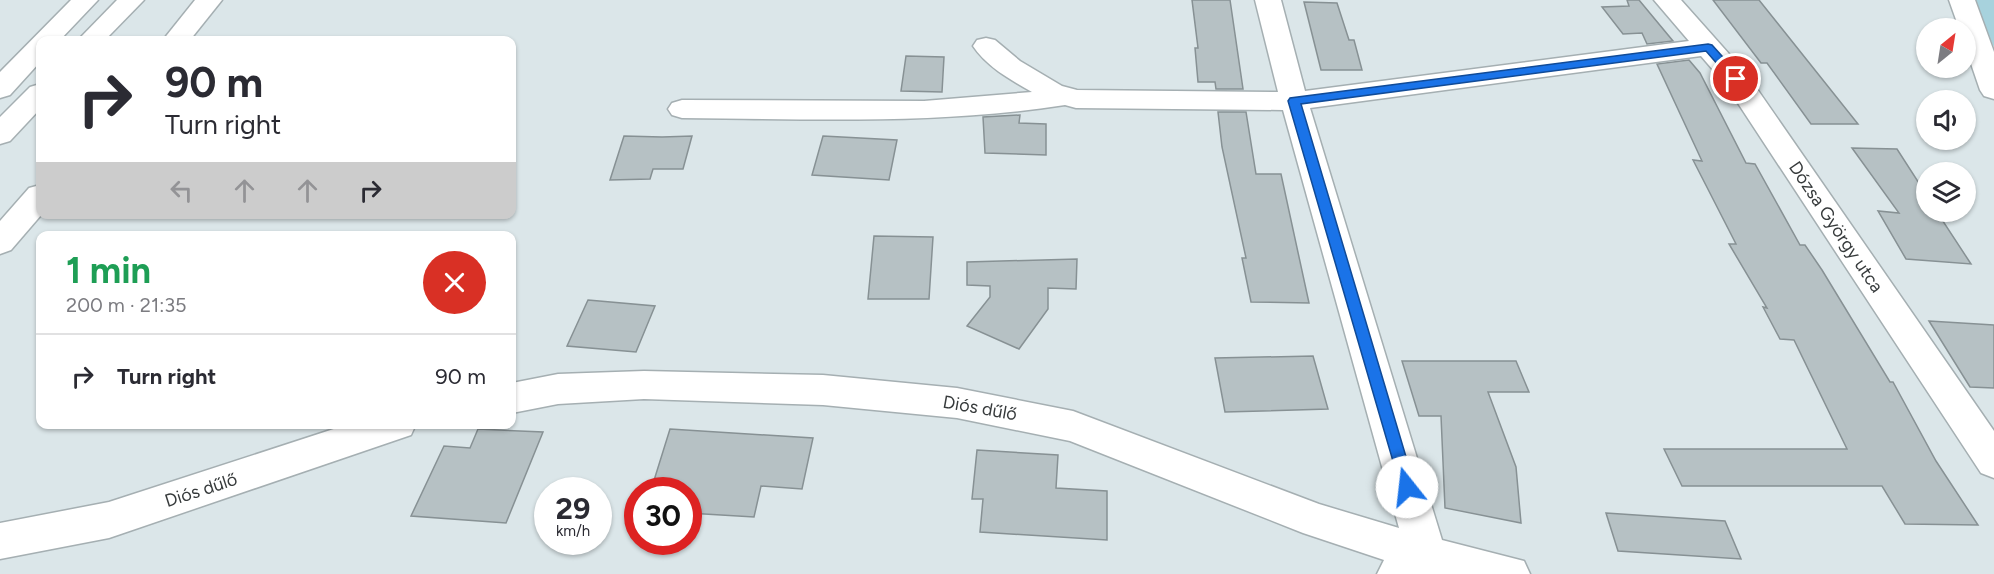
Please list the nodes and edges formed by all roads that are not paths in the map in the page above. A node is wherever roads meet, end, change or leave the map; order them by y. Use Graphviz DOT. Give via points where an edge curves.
graph roads {
  1 [pos="85,0"];
  2 [pos="131,0"];
  3 [pos="209,0"];
  4 [pos="1268,0"];
  5 [pos="1667,0"];
  6 [pos="1962,0"];
  7 [pos="50,36"];
  8 [pos="95,36"];
  9 [pos="179,36"];
  10 [pos="986,46"];
  11 [pos="1708,47"];
  12 [pos="36,50"];
  13 [pos="0,89"];
  14 [pos="1994,90"];
  15 [pos="1067,96"];
  16 [pos="36,97"];
  17 [pos="1294,101"];
  18 [pos="682,109"];
  19 [pos="0,134"];
  20 [pos="36,201"];
  21 [pos="0,242"];
  22 [pos="516,397"];
  23 [pos="383,429"];
  24 [pos="1994,462"];
  25 [pos="0,541"];
  26 [pos="1412,564"];
  27 [pos="1510,574"];
  1 -- 7 [label="street"];
  2 -- 8 [label="street"];
  3 -- 9 [label="street"];
  4 -- 17 [label="street"];
  5 -- 11 [label="street, Dózsa György utca"];
  6 -- 14 [label="street"];
  10 -- 15 [label="street" via="1010,67 1052,92"];
  11 -- 17 [label="street"];
  11 -- 24 [label="street, Dózsa György utca" via="1736,79"];
  12 -- 13 [label="street"];
  15 -- 17 [label="street" via="1098,100"];
  15 -- 18 [label="street" via="1017,106"];
  16 -- 19 [label="street"];
  17 -- 26 [label="street"];
  20 -- 21 [label="street"];
  22 -- 26 [label="street, Diós dűlő" via="558,389 644,385 823,390 957,402 1073,426 1317,521"];
  23 -- 25 [label="street, Diós dűlő" via="109,520"];
  26 -- 27 [label="street, Diós dűlő"];
}
